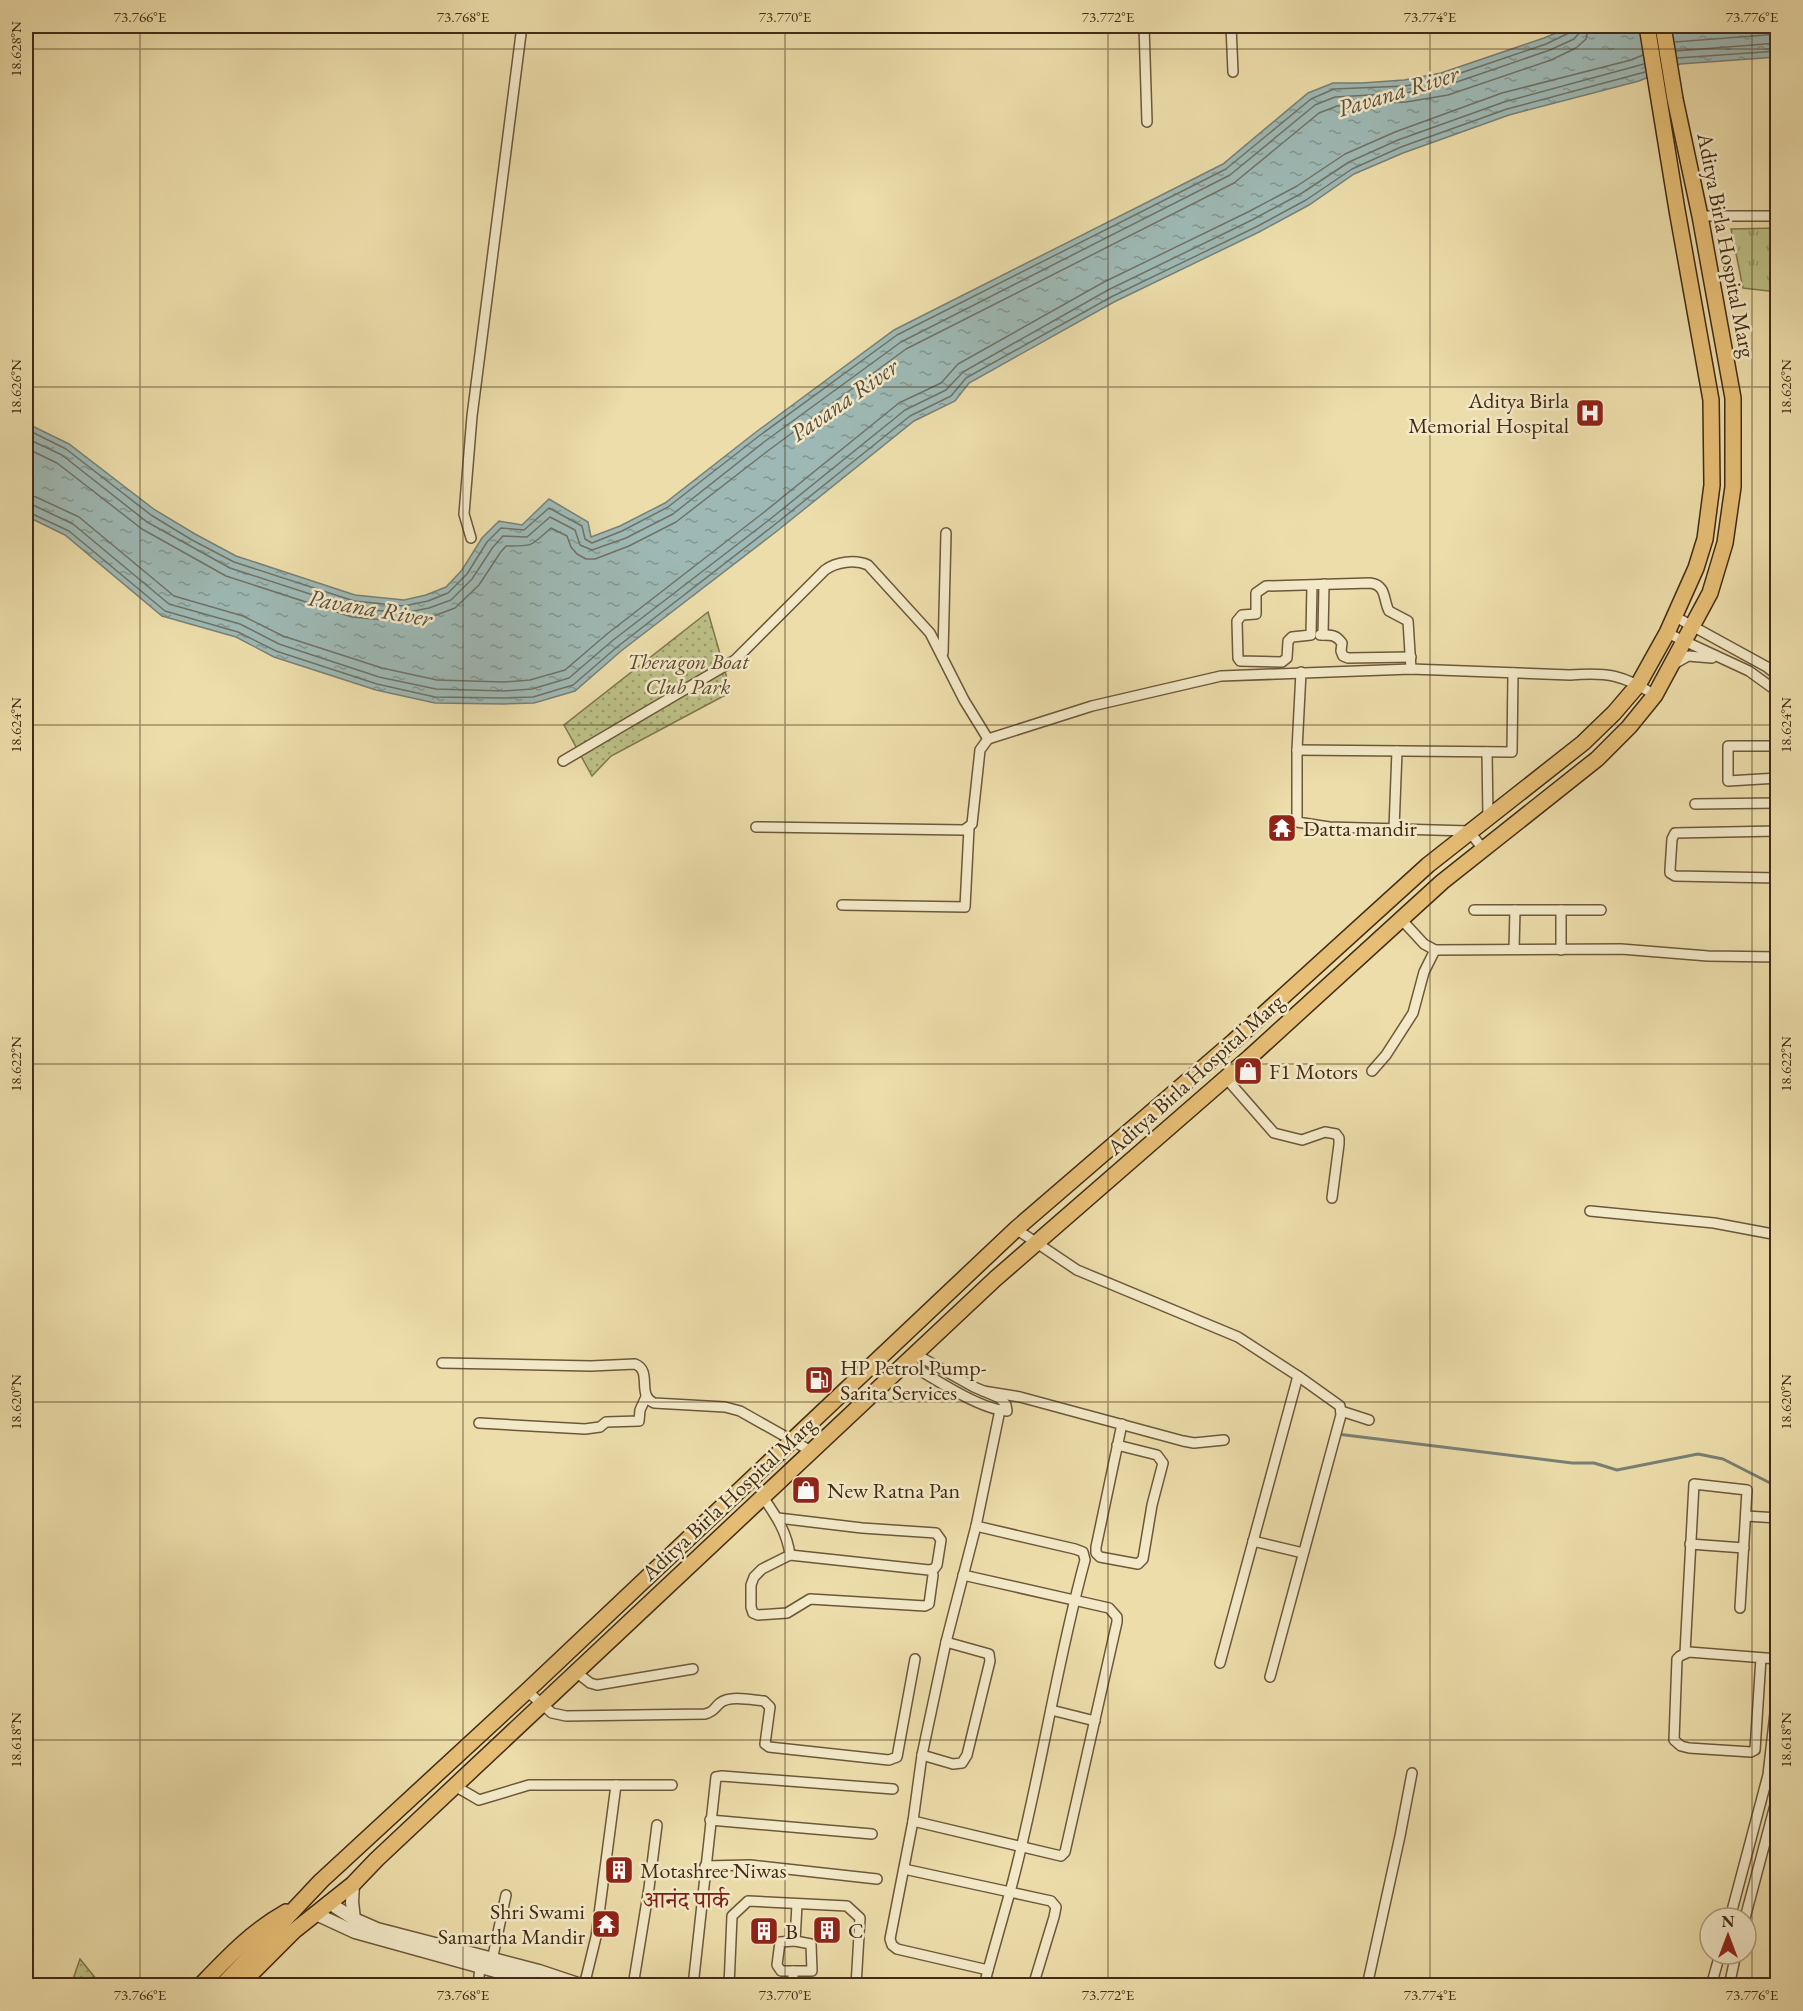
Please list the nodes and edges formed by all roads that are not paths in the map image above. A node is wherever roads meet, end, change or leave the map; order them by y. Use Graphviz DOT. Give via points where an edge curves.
graph roads {
  1 [pos="522,26"];
  2 [pos="1144,26"];
  3 [pos="1232,26"];
  4 [pos="1647,26"];
  5 [pos="1663,26"];
  6 [pos="1233,72"];
  7 [pos="1667,100"];
  8 [pos="1679,117"];
  9 [pos="1662,119"];
  10 [pos="1147,122"];
  11 [pos="1700,216"];
  12 [pos="1778,216"];
  13 [pos="946,533"];
  14 [pos="471,537"];
  15 [pos="1324,584"];
  16 [pos="1312,585"];
  17 [pos="1674,616"];
  18 [pos="1692,624"];
  19 [pos="1667,633"];
  20 [pos="1311,635"];
  21 [pos="1323,635"];
  22 [pos="1685,642"];
  23 [pos="942,656"];
  24 [pos="1410,657"];
  25 [pos="1724,659"];
  26 [pos="1778,663"];
  27 [pos="1673,665"];
  28 [pos="1767,667"];
  29 [pos="1411,669"];
  30 [pos="1301,672"];
  31 [pos="1513,673"];
  32 [pos="1757,676"];
  33 [pos="1778,676"];
  34 [pos="1638,685"];
  35 [pos="1778,692"];
  36 [pos="1655,695"];
  37 [pos="988,739"];
  38 [pos="1778,746"];
  39 [pos="1297,750"];
  40 [pos="1397,751"];
  41 [pos="1487,752"];
  42 [pos="563,761"];
  43 [pos="1778,778"];
  44 [pos="1778,803"];
  45 [pos="1695,804"];
  46 [pos="1488,816"];
  47 [pos="756,827"];
  48 [pos="969,828"];
  49 [pos="1394,829"];
  50 [pos="1469,831"];
  51 [pos="1778,831"];
  52 [pos="1483,849"];
  53 [pos="1778,878"];
  54 [pos="842,905"];
  55 [pos="1474,910"];
  56 [pos="1515,910"];
  57 [pos="1561,910"];
  58 [pos="1601,910"];
  59 [pos="1400,918"];
  60 [pos="1514,949"];
  61 [pos="1435,950"];
  62 [pos="1561,950"];
  63 [pos="1778,957"];
  64 [pos="1234,1041"];
  65 [pos="1250,1057"];
  66 [pos="1372,1071"];
  67 [pos="1225,1077"];
  68 [pos="1114,1145"];
  69 [pos="1130,1161"];
  70 [pos="1332,1198"];
  71 [pos="1590,1211"];
  72 [pos="1016,1229"];
  73 [pos="1778,1235"];
  74 [pos="1038,1242"];
  75 [pos="910,1358"];
  76 [pos="442,1363"];
  77 [pos="1298,1376"];
  78 [pos="983,1391"];
  79 [pos="646,1397"];
  80 [pos="978,1401"];
  81 [pos="1000,1410"];
  82 [pos="1341,1411"];
  83 [pos="1369,1420"];
  84 [pos="479,1423"];
  85 [pos="1122,1424"];
  86 [pos="792,1440"];
  87 [pos="1224,1440"];
  88 [pos="1117,1445"];
  89 [pos="811,1451"];
  90 [pos="763,1497"];
  91 [pos="1746,1516"];
  92 [pos="778,1518"];
  93 [pos="1778,1518"];
  94 [pos="976,1526"];
  95 [pos="1253,1541"];
  96 [pos="1690,1544"];
  97 [pos="1744,1548"];
  98 [pos="1303,1553"];
  99 [pos="790,1555"];
  100 [pos="933,1575"];
  101 [pos="963,1575"];
  102 [pos="1074,1600"];
  103 [pos="1740,1608"];
  104 [pos="946,1642"];
  105 [pos="1684,1653"];
  106 [pos="1761,1658"];
  107 [pos="915,1659"];
  108 [pos="1778,1659"];
  109 [pos="1220,1663"];
  110 [pos="693,1669"];
  111 [pos="576,1672"];
  112 [pos="1270,1677"];
  113 [pos="1778,1687"];
  114 [pos="527,1691"];
  115 [pos="541,1704"];
  116 [pos="1051,1710"];
  117 [pos="1095,1721"];
  118 [pos="922,1755"];
  119 [pos="1412,1773"];
  120 [pos="616,1785"];
  121 [pos="672,1785"];
  122 [pos="454,1786"];
  123 [pos="893,1789"];
  124 [pos="1778,1794"];
  125 [pos="710,1820"];
  126 [pos="913,1821"];
  127 [pos="657,1825"];
  128 [pos="872,1834"];
  129 [pos="1022,1848"];
  130 [pos="705,1866"];
  131 [pos="904,1869"];
  132 [pos="877,1879"];
  133 [pos="353,1884"];
  134 [pos="1010,1892"];
  135 [pos="506,1895"];
  136 [pos="328,1902"];
  137 [pos="797,1904"];
  138 [pos="299,1905"];
  139 [pos="1733,1906"];
  140 [pos="1748,1906"];
  141 [pos="316,1914"];
  142 [pos="354,1919"];
  143 [pos="795,1941"];
  144 [pos="279,1945"];
  145 [pos="487,1965"];
  146 [pos="1717,1966"];
  147 [pos="1733,1966"];
  148 [pos="988,1970"];
  149 [pos="793,1971"];
  150 [pos="200,1986"];
  151 [pos="222,1986"];
  152 [pos="239,1986"];
  153 [pos="250,1986"];
  154 [pos="478,1986"];
  155 [pos="550,1986"];
  156 [pos="584,1986"];
  157 [pos="633,1986"];
  158 [pos="693,1986"];
  159 [pos="729,1986"];
  160 [pos="793,1986"];
  161 [pos="856,1986"];
  162 [pos="984,1986"];
  163 [pos="1034,1986"];
  164 [pos="1367,1986"];
  165 [pos="1711,1986"];
  166 [pos="1729,1986"];
  1 -- 14 [label="street" via="472,416 464,514"];
  2 -- 10 [label="street"];
  3 -- 6 [label="street"];
  4 -- 7 [label="main road"];
  5 -- 7 [label="main road"];
  7 -- 8 [label="main road, Aditya Birla Hospital Marg"];
  7 -- 9 [label="main road, Aditya Birla Hospital Marg"];
  8 -- 9 [label="main road"];
  8 -- 11 [label="main road, Aditya Birla Hospital Marg"];
  9 -- 17 [label="main road, Aditya Birla Hospital Marg" via="1712,400 1712,485 1705,538"];
  11 -- 12 [label="street"];
  11 -- 18 [label="main road, Aditya Birla Hospital Marg" via="1733,398 1733,487 1727,534 1716,574"];
  13 -- 23 [label="street"];
  15 -- 16 [label="street"];
  15 -- 21 [label="street"];
  15 -- 24 [label="street" via="1370,583 1382,587 1389,611 1408,621"];
  16 -- 20 [label="street"];
  16 -- 20 [label="street" via="1266,586 1256,593 1257,612 1242,615 1237,621 1238,658 1282,662 1287,658 1292,637"];
  17 -- 18 [label="street"];
  17 -- 19 [label="main road, Aditya Birla Hospital Marg"];
  18 -- 22 [label="main road, Aditya Birla Hospital Marg"];
  18 -- 28 [label="street"];
  19 -- 22 [label="street"];
  19 -- 34 [label="main road, Aditya Birla Hospital Marg"];
  20 -- 21 [label="street"];
  21 -- 24 [label="street" via="1338,638 1343,656 1348,658"];
  22 -- 25 [label="street"];
  22 -- 27 [label="main road, Aditya Birla Hospital Marg"];
  23 -- 37 [label="street"];
  23 -- 42 [label="street" via="930,633 868,565 854,562 831,566 735,660"];
  24 -- 29 [label="street"];
  25 -- 27 [label="street" via="1688,656"];
  25 -- 32 [label="street"];
  26 -- 28 [label="street"];
  27 -- 36 [label="main road, Aditya Birla Hospital Marg"];
  28 -- 32 [label="street"];
  28 -- 33 [label="street"];
  29 -- 30 [label="street"];
  29 -- 31 [label="street"];
  30 -- 37 [label="street" via="1221,676 1092,706"];
  30 -- 39 [label="street"];
  31 -- 34 [label="street" via="1612,674"];
  31 -- 41 [label="street" via="1512,752"];
  32 -- 35 [label="street"];
  34 -- 36 [label="street"];
  34 -- 46 [label="main road, Aditya Birla Hospital Marg" via="1583,743"];
  36 -- 52 [label="main road, Aditya Birla Hospital Marg" via="1597,759"];
  37 -- 48 [label="street" via="980,750"];
  38 -- 43 [label="street" via="1728,746 1728,780"];
  39 -- 40 [label="street"];
  39 -- 49 [label="street" via="1297,822"];
  40 -- 41 [label="street"];
  40 -- 49 [label="street"];
  41 -- 46 [label="street"];
  44 -- 45 [label="street"];
  46 -- 50 [label="main road, Aditya Birla Hospital Marg"];
  47 -- 48 [label="street"];
  48 -- 54 [label="street" via="965,907"];
  49 -- 50 [label="street"];
  50 -- 52 [label="street"];
  50 -- 64 [label="main road, Aditya Birla Hospital Marg"];
  51 -- 53 [label="street" via="1675,833 1670,870 1675,876"];
  52 -- 59 [label="main road, Aditya Birla Hospital Marg"];
  55 -- 56 [label="street"];
  56 -- 57 [label="street"];
  56 -- 60 [label="street"];
  57 -- 58 [label="street"];
  57 -- 62 [label="street"];
  59 -- 61 [label="street"];
  59 -- 65 [label="main road, Aditya Birla Hospital Marg"];
  60 -- 61 [label="street"];
  60 -- 62 [label="street"];
  61 -- 66 [label="street" via="1424,972 1413,1013"];
  62 -- 63 [label="street"];
  64 -- 65 [label="main road"];
  64 -- 68 [label="main road, Aditya Birla Hospital Marg"];
  65 -- 67 [label="main road, Aditya Birla Hospital Marg"];
  67 -- 69 [label="main road, Aditya Birla Hospital Marg"];
  67 -- 70 [label="street" via="1274,1133 1302,1140 1325,1132 1336,1134 1339,1144"];
  68 -- 69 [label="main road"];
  68 -- 72 [label="main road, Aditya Birla Hospital Marg"];
  69 -- 74 [label="main road, Aditya Birla Hospital Marg"];
  71 -- 73 [label="street" via="1714,1223"];
  72 -- 74 [label="street"];
  72 -- 86 [label="main road, Aditya Birla Hospital Marg"];
  74 -- 75 [label="main road, Aditya Birla Hospital Marg"];
  74 -- 77 [label="street" via="1077,1270 1238,1337"];
  75 -- 78 [label="street"];
  75 -- 80 [label="street"];
  75 -- 89 [label="main road, Aditya Birla Hospital Marg"];
  76 -- 79 [label="street" via="635,1364 643,1371"];
  77 -- 82 [label="street" via="1337,1403"];
  77 -- 95 [label="street"];
  78 -- 80 [label="street"];
  78 -- 81 [label="street" via="1000,1398 1007,1411"];
  78 -- 85 [label="street"];
  79 -- 84 [label="street" via="639,1421 606,1422 585,1429"];
  79 -- 86 [label="street" via="654,1403 740,1411"];
  80 -- 81 [label="street"];
  81 -- 94 [label="street"];
  82 -- 83 [label="street"];
  82 -- 98 [label="street"];
  85 -- 87 [label="street" via="1194,1443"];
  85 -- 88 [label="street"];
  86 -- 89 [label="street"];
  86 -- 114 [label="main road, Aditya Birla Hospital Marg"];
  88 -- 88 [label="street" via="1157,1455 1162,1463 1143,1559 1138,1564 1096,1553"];
  89 -- 90 [label="main road, Aditya Birla Hospital Marg"];
  90 -- 92 [label="street"];
  90 -- 111 [label="main road, Aditya Birla Hospital Marg"];
  91 -- 93 [label="street"];
  91 -- 96 [label="street" via="1747,1490 1694,1484"];
  91 -- 97 [label="street"];
  92 -- 99 [label="street" via="788,1539"];
  92 -- 99 [label="street" via="936,1533 941,1540 934,1569"];
  94 -- 101 [label="street"];
  94 -- 102 [label="street" via="1083,1552 1085,1560"];
  95 -- 98 [label="street"];
  95 -- 109 [label="street"];
  96 -- 97 [label="street"];
  96 -- 105 [label="street"];
  97 -- 103 [label="street"];
  98 -- 112 [label="street"];
  99 -- 100 [label="street" via="754,1577 750,1607 753,1613 787,1613 810,1599 925,1606 929,1604"];
  101 -- 102 [label="street"];
  101 -- 104 [label="street"];
  102 -- 116 [label="street"];
  102 -- 117 [label="street" via="1109,1608 1117,1617"];
  104 -- 118 [label="street"];
  104 -- 118 [label="street" via="989,1654 990,1661 962,1763"];
  105 -- 106 [label="street"];
  105 -- 106 [label="street" via="1677,1659 1674,1740 1689,1748 1755,1750"];
  106 -- 108 [label="street"];
  107 -- 115 [label="street" via="897,1756 889,1760 769,1747 765,1744 770,1707 764,1701 728,1699 713,1712 681,1715 566,1716 552,1713"];
  110 -- 111 [label="street" via="597,1686"];
  111 -- 115 [label="main road, Aditya Birla Hospital Marg"];
  113 -- 139 [label="street" via="1768,1775"];
  114 -- 115 [label="street"];
  114 -- 138 [label="main road, Aditya Birla Hospital Marg"];
  115 -- 122 [label="main road, Aditya Birla Hospital Marg"];
  116 -- 117 [label="street"];
  116 -- 129 [label="street"];
  117 -- 129 [label="street" via="1065,1852 1055,1857"];
  118 -- 126 [label="street"];
  119 -- 164 [label="street"];
  120 -- 121 [label="street"];
  120 -- 122 [label="street" via="529,1785 479,1800"];
  120 -- 156 [label="street" via="596,1937"];
  122 -- 133 [label="main road, Aditya Birla Hospital Marg"];
  123 -- 125 [label="street" via="718,1776"];
  124 -- 140 [label="street"];
  125 -- 128 [label="street"];
  125 -- 130 [label="street"];
  126 -- 129 [label="street"];
  126 -- 131 [label="street"];
  127 -- 157 [label="street"];
  129 -- 134 [label="street"];
  130 -- 132 [label="street" via="750,1865"];
  130 -- 158 [label="street"];
  131 -- 134 [label="street"];
  131 -- 148 [label="street" via="892,1945"];
  133 -- 136 [label="main road, Aditya Birla Hospital Marg"];
  133 -- 142 [label="street"];
  134 -- 148 [label="street"];
  134 -- 163 [label="street" via="1052,1901 1056,1907"];
  135 -- 145 [label="street"];
  136 -- 141 [label="main road, Aditya Birla Hospital Marg"];
  136 -- 142 [label="street"];
  137 -- 143 [label="street"];
  137 -- 159 [label="street" via="748,1901 732,1916"];
  137 -- 161 [label="street" via="847,1906 860,1918"];
  138 -- 150 [label="main road" via="246,1939"];
  138 -- 151 [label="main road, Aditya Birla Hospital Marg"];
  141 -- 144 [label="main road, Aditya Birla Hospital Marg"];
  141 -- 145 [label="street" via="355,1932"];
  142 -- 145 [label="street"];
  143 -- 149 [label="street" via="780,1941 777,1965 781,1971"];
  143 -- 149 [label="street" via="812,1944 813,1957 812,1971"];
  144 -- 152 [label="main road, Aditya Birla Hospital Marg"];
  144 -- 153 [label="main road" via="272,1964"];
  145 -- 154 [label="street"];
  145 -- 155 [label="street"];
  145 -- 156 [label="street"];
  146 -- 165 [label="street"];
  147 -- 166 [label="street"];
  148 -- 162 [label="street"];
  149 -- 160 [label="street"];
}
